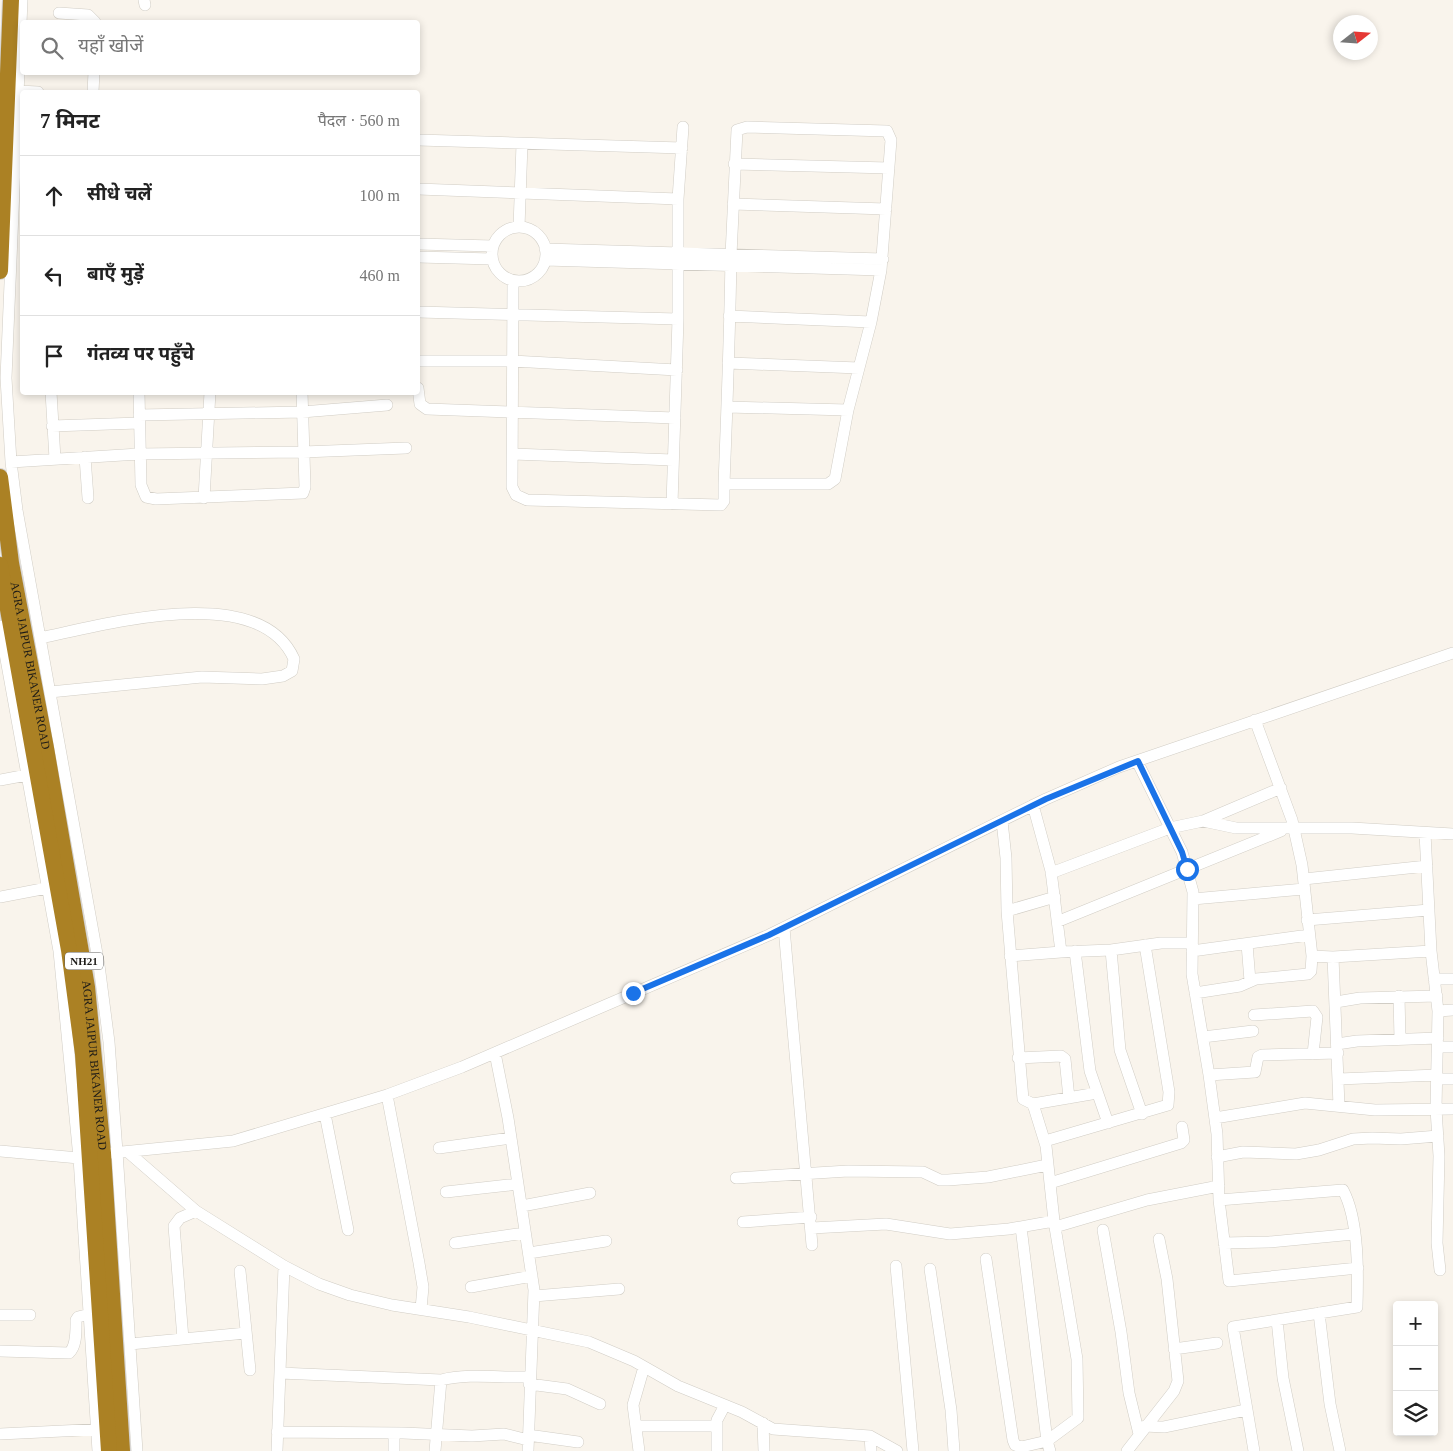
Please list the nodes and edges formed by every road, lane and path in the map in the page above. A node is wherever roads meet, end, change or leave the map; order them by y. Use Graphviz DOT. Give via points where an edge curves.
graph roads {
  1 [pos="11,0"];
  2 [pos="22,0"];
  3 [pos="59,13"];
  4 [pos="21,20"];
  5 [pos="93,20"];
  6 [pos="20,46"];
  7 [pos="94,75"];
  8 [pos="93,90"];
  9 [pos="18,91"];
  10 [pos="683,127"];
  11 [pos="420,140"];
  12 [pos="522,144"];
  13 [pos="682,148"];
  14 [pos="3,162"];
  15 [pos="734,164"];
  16 [pos="889,168"];
  17 [pos="420,189"];
  18 [pos="520,192"];
  19 [pos="678,199"];
  20 [pos="733,204"];
  21 [pos="886,209"];
  22 [pos="519,227"];
  23 [pos="7,229"];
  24 [pos="420,244"];
  25 [pos="493,246"];
  26 [pos="545,255"];
  27 [pos="420,257"];
  28 [pos="17,258"];
  29 [pos="492,259"];
  30 [pos="679,259"];
  31 [pos="731,260"];
  32 [pos="882,264"];
  33 [pos="0,271"];
  34 [pos="513,281"];
  35 [pos="420,312"];
  36 [pos="513,313"];
  37 [pos="729,316"];
  38 [pos="678,319"];
  39 [pos="871,322"];
  40 [pos="420,361"];
  41 [pos="512,361"];
  42 [pos="728,363"];
  43 [pos="859,368"];
  44 [pos="676,370"];
  45 [pos="51,395"];
  46 [pos="140,395"];
  47 [pos="210,395"];
  48 [pos="302,395"];
  49 [pos="419,395"];
  50 [pos="387,405"];
  51 [pos="726,408"];
  52 [pos="848,410"];
  53 [pos="302,412"];
  54 [pos="512,412"];
  55 [pos="210,415"];
  56 [pos="675,418"];
  57 [pos="139,419"];
  58 [pos="52,426"];
  59 [pos="406,448"];
  60 [pos="303,452"];
  61 [pos="139,454"];
  62 [pos="207,454"];
  63 [pos="513,454"];
  64 [pos="85,458"];
  65 [pos="55,459"];
  66 [pos="673,460"];
  67 [pos="11,462"];
  68 [pos="0,477"];
  69 [pos="724,484"];
  70 [pos="88,498"];
  71 [pos="204,498"];
  72 [pos="672,504"];
  73 [pos="0,565"];
  74 [pos="0,626"];
  75 [pos="40,638"];
  76 [pos="1453,653"];
  77 [pos="50,692"];
  78 [pos="1255,720"];
  79 [pos="1138,761"];
  80 [pos="27,775"];
  81 [pos="0,780"];
  82 [pos="1281,788"];
  83 [pos="1033,806"];
  84 [pos="1002,821"];
  85 [pos="1203,821"];
  86 [pos="1170,828"];
  87 [pos="1290,829"];
  88 [pos="1425,833"];
  89 [pos="1453,834"];
  90 [pos="1427,866"];
  91 [pos="1187,869"];
  92 [pos="1051,873"];
  93 [pos="1304,884"];
  94 [pos="47,888"];
  95 [pos="0,896"];
  96 [pos="1055,897"];
  97 [pos="1193,899"];
  98 [pos="1429,910"];
  99 [pos="1007,911"];
  100 [pos="1307,920"];
  101 [pos="1059,921"];
  102 [pos="784,928"];
  103 [pos="1309,935"];
  104 [pos="1247,944"];
  105 [pos="1145,945"];
  106 [pos="1192,947"];
  107 [pos="1111,950"];
  108 [pos="1075,951"];
  109 [pos="1061,952"];
  110 [pos="1431,952"];
  111 [pos="64,955"];
  112 [pos="1010,956"];
  113 [pos="1312,956"];
  114 [pos="1333,958"];
  115 [pos="1434,979"];
  116 [pos="1453,979"];
  117 [pos="1250,981"];
  118 [pos="1196,992"];
  119 [pos="1399,996"];
  120 [pos="1437,996"];
  121 [pos="1336,1002"];
  122 [pos="1453,1010"];
  123 [pos="1438,1011"];
  124 [pos="1254,1016"];
  125 [pos="1253,1031"];
  126 [pos="1203,1037"];
  127 [pos="1400,1039"];
  128 [pos="1438,1043"];
  129 [pos="1453,1047"];
  130 [pos="1338,1049"];
  131 [pos="494,1053"];
  132 [pos="1313,1054"];
  133 [pos="1018,1058"];
  134 [pos="1210,1075"];
  135 [pos="1437,1077"];
  136 [pos="1339,1079"];
  137 [pos="1453,1079"];
  138 [pos="1098,1093"];
  139 [pos="387,1095"];
  140 [pos="1069,1098"];
  141 [pos="1034,1104"];
  142 [pos="1340,1106"];
  143 [pos="1436,1109"];
  144 [pos="1453,1109"];
  145 [pos="325,1114"];
  146 [pos="1142,1114"];
  147 [pos="1215,1118"];
  148 [pos="1108,1123"];
  149 [pos="1182,1127"];
  150 [pos="1438,1136"];
  151 [pos="511,1138"];
  152 [pos="1045,1141"];
  153 [pos="439,1148"];
  154 [pos="0,1151"];
  155 [pos="104,1154"];
  156 [pos="1217,1157"];
  157 [pos="1047,1166"];
  158 [pos="807,1172"];
  159 [pos="736,1178"];
  160 [pos="1050,1183"];
  161 [pos="518,1184"];
  162 [pos="1219,1186"];
  163 [pos="446,1192"];
  164 [pos="590,1193"];
  165 [pos="1219,1200"];
  166 [pos="522,1206"];
  167 [pos="196,1210"];
  168 [pos="743,1222"];
  169 [pos="811,1222"];
  170 [pos="1055,1224"];
  171 [pos="1022,1227"];
  172 [pos="348,1230"];
  173 [pos="1103,1230"];
  174 [pos="526,1233"];
  175 [pos="1354,1234"];
  176 [pos="1159,1239"];
  177 [pos="606,1241"];
  178 [pos="455,1242"];
  179 [pos="1224,1242"];
  180 [pos="812,1245"];
  181 [pos="529,1253"];
  182 [pos="986,1258"];
  183 [pos="284,1266"];
  184 [pos="896,1266"];
  185 [pos="1358,1268"];
  186 [pos="930,1269"];
  187 [pos="1440,1270"];
  188 [pos="240,1271"];
  189 [pos="532,1276"];
  190 [pos="471,1287"];
  191 [pos="619,1289"];
  192 [pos="534,1296"];
  193 [pos="421,1309"];
  194 [pos="1319,1313"];
  195 [pos="90,1314"];
  196 [pos="0,1315"];
  197 [pos="30,1315"];
  198 [pos="1277,1320"];
  199 [pos="533,1329"];
  200 [pos="246,1333"];
  201 [pos="183,1339"];
  202 [pos="1217,1343"];
  203 [pos="130,1344"];
  204 [pos="1174,1349"];
  205 [pos="0,1351"];
  206 [pos="644,1367"];
  207 [pos="250,1370"];
  208 [pos="280,1373"];
  209 [pos="441,1380"];
  210 [pos="529,1380"];
  211 [pos="600,1404"];
  212 [pos="725,1405"];
  213 [pos="1246,1410"];
  214 [pos="763,1423"];
  215 [pos="636,1426"];
  216 [pos="717,1426"];
  217 [pos="102,1429"];
  218 [pos="1142,1430"];
  219 [pos="277,1432"];
  220 [pos="394,1433"];
  221 [pos="0,1434"];
  222 [pos="436,1434"];
  223 [pos="870,1436"];
  224 [pos="528,1442"];
  225 [pos="578,1442"];
  226 [pos="1048,1446"];
  227 [pos="98,1451"];
  228 [pos="109,1451"];
  229 [pos="122,1451"];
  230 [pos="137,1451"];
  231 [pos="277,1451"];
  232 [pos="394,1451"];
  233 [pos="435,1451"];
  234 [pos="639,1451"];
  235 [pos="717,1451"];
  236 [pos="764,1451"];
  237 [pos="871,1451"];
  238 [pos="897,1451"];
  239 [pos="913,1451"];
  240 [pos="954,1451"];
  241 [pos="1127,1451"];
  242 [pos="1254,1451"];
  243 [pos="1298,1451"];
  244 [pos="1340,1451"];
  1 -- 14 [label="highway"];
  2 -- 4 [label="street"];
  3 -- 5 [label="street" via="88,15"];
  6 -- 9 [label="street"];
  7 -- 8 [label="street"];
  9 -- 23 [label="street"];
  10 -- 13 [label="street"];
  11 -- 12 [label="street"];
  12 -- 13 [label="street"];
  12 -- 18 [label="street"];
  13 -- 19 [label="street"];
  14 -- 23 [label="highway"];
  15 -- 16 [label="street"];
  15 -- 16 [label="street" via="736,133 742,127 882,130 890,137"];
  15 -- 20 [label="street"];
  16 -- 21 [label="street"];
  17 -- 18 [label="street"];
  18 -- 19 [label="street"];
  18 -- 22 [label="street"];
  19 -- 30 [label="street"];
  20 -- 21 [label="street"];
  20 -- 31 [label="street"];
  21 -- 32 [label="street"];
  22 -- 25 [label="street" via="504,231"];
  22 -- 26 [label="street" via="534,232 542,239"];
  23 -- 28 [label="street"];
  23 -- 33 [label="highway"];
  24 -- 25 [label="street"];
  25 -- 29 [label="street"];
  26 -- 30 [label="street"];
  26 -- 34 [label="street" via="541,270 534,277"];
  27 -- 29 [label="street"];
  28 -- 67 [label="street" via="6,378"];
  29 -- 34 [label="street" via="499,274"];
  30 -- 31 [label="street"];
  30 -- 38 [label="street"];
  31 -- 32 [label="street"];
  31 -- 37 [label="street"];
  32 -- 39 [label="street"];
  34 -- 36 [label="street"];
  35 -- 36 [label="street"];
  36 -- 38 [label="street"];
  36 -- 41 [label="street"];
  37 -- 39 [label="street"];
  37 -- 42 [label="street"];
  38 -- 44 [label="street"];
  39 -- 43 [label="street"];
  40 -- 41 [label="street"];
  41 -- 44 [label="street"];
  41 -- 54 [label="street"];
  42 -- 43 [label="street"];
  42 -- 51 [label="street"];
  43 -- 52 [label="street"];
  44 -- 56 [label="street"];
  45 -- 58 [label="street"];
  46 -- 57 [label="street"];
  47 -- 55 [label="street"];
  48 -- 53 [label="street"];
  49 -- 54 [label="street" via="420,404 427,409"];
  50 -- 53 [label="street"];
  51 -- 52 [label="street"];
  51 -- 69 [label="street"];
  52 -- 69 [label="street" via="833,482"];
  53 -- 55 [label="street"];
  53 -- 60 [label="street"];
  54 -- 56 [label="street"];
  54 -- 63 [label="street"];
  55 -- 57 [label="street"];
  55 -- 62 [label="street"];
  56 -- 66 [label="street"];
  57 -- 58 [label="street"];
  57 -- 61 [label="street"];
  58 -- 65 [label="street"];
  59 -- 60 [label="street"];
  60 -- 62 [label="street"];
  60 -- 71 [label="street" via="305,487 302,494"];
  61 -- 62 [label="street"];
  61 -- 64 [label="street"];
  61 -- 71 [label="street" via="141,485 146,497"];
  62 -- 71 [label="street"];
  63 -- 66 [label="street"];
  63 -- 72 [label="street" via="514,492 519,498"];
  64 -- 65 [label="street"];
  64 -- 70 [label="street"];
  65 -- 67 [label="street"];
  66 -- 72 [label="street"];
  67 -- 75 [label="street"];
  68 -- 155 [label="highway, AGRA JAIPUR BIKANER ROAD / NH21" via="11,563 81,944"];
  69 -- 72 [label="street" via="721,505"];
  73 -- 111 [label="highway, AGRA JAIPUR BIKANER ROAD / NH21"];
  74 -- 80 [label="street"];
  75 -- 77 [label="street"];
  75 -- 77 [label="street" via="168,614 224,615 269,630 282,640 294,659 292,671 276,677 202,677"];
  76 -- 78 [label="street"];
  77 -- 155 [label="street" via="99,965 108,1042"];
  78 -- 79 [label="street"];
  78 -- 82 [label="street"];
  79 -- 83 [label="street"];
  79 -- 86 [label="street"];
  80 -- 81 [label="street"];
  80 -- 94 [label="street"];
  82 -- 85 [label="street"];
  82 -- 87 [label="street"];
  83 -- 84 [label="street"];
  83 -- 92 [label="street"];
  84 -- 99 [label="street"];
  84 -- 102 [label="street"];
  85 -- 86 [label="street"];
  85 -- 87 [label="street" via="1236,828"];
  86 -- 91 [label="street"];
  86 -- 92 [label="street"];
  87 -- 88 [label="street" via="1352,828"];
  87 -- 91 [label="street"];
  87 -- 93 [label="street"];
  88 -- 89 [label="street"];
  88 -- 90 [label="street"];
  90 -- 93 [label="street"];
  90 -- 98 [label="street"];
  91 -- 97 [label="street"];
  91 -- 101 [label="street"];
  92 -- 96 [label="street"];
  93 -- 97 [label="street"];
  93 -- 100 [label="street"];
  94 -- 95 [label="street"];
  94 -- 111 [label="street"];
  96 -- 99 [label="street"];
  96 -- 101 [label="street"];
  97 -- 106 [label="street"];
  98 -- 100 [label="street"];
  98 -- 110 [label="street"];
  99 -- 112 [label="street"];
  100 -- 103 [label="street"];
  101 -- 109 [label="street"];
  102 -- 131 [label="street"];
  102 -- 158 [label="street" via="799,1115"];
  103 -- 104 [label="street"];
  103 -- 113 [label="street"];
  104 -- 106 [label="street"];
  104 -- 117 [label="street"];
  105 -- 106 [label="street" via="1161,942"];
  105 -- 107 [label="street"];
  105 -- 146 [label="street" via="1169,1100 1164,1107"];
  106 -- 118 [label="street"];
  107 -- 108 [label="street"];
  107 -- 146 [label="street" via="1120,1050"];
  108 -- 109 [label="street"];
  108 -- 138 [label="street" via="1086,1054"];
  109 -- 112 [label="street"];
  110 -- 114 [label="street"];
  110 -- 115 [label="street"];
  111 -- 155 [label="highway, AGRA JAIPUR BIKANER ROAD / NH21"];
  112 -- 133 [label="street"];
  113 -- 114 [label="street"];
  113 -- 117 [label="street" via="1308,974"];
  114 -- 121 [label="street"];
  115 -- 116 [label="street"];
  115 -- 120 [label="street"];
  117 -- 118 [label="street"];
  118 -- 126 [label="street"];
  119 -- 120 [label="street"];
  119 -- 121 [label="street"];
  119 -- 127 [label="street"];
  120 -- 123 [label="street"];
  121 -- 130 [label="street"];
  122 -- 123 [label="street"];
  123 -- 128 [label="street"];
  124 -- 132 [label="street" via="1313,1011 1317,1017"];
  125 -- 126 [label="street"];
  126 -- 134 [label="street"];
  127 -- 128 [label="street"];
  127 -- 130 [label="street"];
  128 -- 129 [label="street"];
  128 -- 135 [label="street"];
  130 -- 132 [label="street"];
  130 -- 136 [label="street"];
  131 -- 139 [label="street"];
  131 -- 151 [label="street"];
  132 -- 134 [label="street" via="1262,1055 1258,1057 1254,1072"];
  133 -- 140 [label="street" via="1061,1056 1065,1059"];
  133 -- 141 [label="street" via="1023,1099"];
  134 -- 147 [label="street"];
  135 -- 136 [label="street"];
  135 -- 137 [label="street"];
  135 -- 143 [label="street"];
  136 -- 142 [label="street"];
  138 -- 140 [label="street"];
  138 -- 148 [label="street"];
  139 -- 145 [label="street"];
  139 -- 193 [label="street" via="419,1263"];
  140 -- 141 [label="street"];
  141 -- 152 [label="street"];
  142 -- 143 [label="street" via="1375,1110"];
  142 -- 147 [label="street" via="1305,1103"];
  143 -- 144 [label="street"];
  143 -- 150 [label="street"];
  145 -- 155 [label="street" via="233,1141"];
  145 -- 172 [label="street"];
  146 -- 148 [label="street"];
  147 -- 156 [label="street"];
  148 -- 152 [label="street"];
  149 -- 160 [label="street" via="1184,1140 1181,1143"];
  150 -- 156 [label="street" via="1353,1139 1296,1154 1243,1152"];
  150 -- 187 [label="street" via="1437,1243"];
  151 -- 153 [label="street"];
  151 -- 161 [label="street"];
  152 -- 157 [label="street"];
  154 -- 155 [label="street"];
  155 -- 167 [label="street"];
  155 -- 195 [label="street"];
  155 -- 203 [label="street"];
  155 -- 217 [label="highway, AGRA JAIPUR BIKANER ROAD / NH21"];
  155 -- 229 [label="highway, AGRA JAIPUR BIKANER ROAD / NH21"];
  156 -- 162 [label="street"];
  157 -- 158 [label="street" via="988,1177 940,1180 923,1172"];
  157 -- 160 [label="street"];
  158 -- 159 [label="street"];
  158 -- 169 [label="street"];
  160 -- 170 [label="street"];
  161 -- 163 [label="street"];
  161 -- 166 [label="street"];
  162 -- 165 [label="street"];
  162 -- 170 [label="street" via="1147,1200"];
  164 -- 166 [label="street"];
  165 -- 175 [label="street" via="1343,1190"];
  165 -- 179 [label="street"];
  166 -- 174 [label="street"];
  167 -- 183 [label="street"];
  167 -- 201 [label="street" via="180,1218 174,1226"];
  168 -- 169 [label="street"];
  169 -- 171 [label="street" via="886,1224 950,1234"];
  169 -- 180 [label="street"];
  170 -- 171 [label="street"];
  170 -- 226 [label="street" via="1080,1394 1078,1418"];
  171 -- 226 [label="street"];
  173 -- 218 [label="street" via="1128,1393"];
  174 -- 178 [label="street"];
  174 -- 181 [label="street"];
  175 -- 179 [label="street" via="1269,1242"];
  175 -- 185 [label="street"];
  176 -- 204 [label="street" via="1167,1279"];
  177 -- 181 [label="street"];
  179 -- 185 [label="street" via="1229,1281"];
  181 -- 189 [label="street"];
  182 -- 226 [label="street" via="1013,1440 1021,1447"];
  183 -- 193 [label="street" via="350,1295"];
  183 -- 208 [label="street"];
  184 -- 239 [label="street"];
  185 -- 194 [label="street" via="1357,1307"];
  186 -- 240 [label="street"];
  188 -- 200 [label="street"];
  189 -- 190 [label="street"];
  189 -- 192 [label="street"];
  191 -- 192 [label="street"];
  192 -- 199 [label="street"];
  193 -- 199 [label="street"];
  194 -- 198 [label="street"];
  194 -- 244 [label="street" via="1330,1404"];
  195 -- 205 [label="street" via="76,1320 74,1344 69,1353"];
  195 -- 217 [label="street"];
  196 -- 197 [label="street"];
  198 -- 213 [label="street" via="1233,1327"];
  198 -- 243 [label="street" via="1283,1378"];
  199 -- 206 [label="street" via="589,1342"];
  199 -- 210 [label="street"];
  200 -- 201 [label="street"];
  200 -- 207 [label="street"];
  201 -- 203 [label="street"];
  202 -- 204 [label="street"];
  203 -- 230 [label="street"];
  204 -- 218 [label="street" via="1177,1386"];
  206 -- 212 [label="street" via="678,1386"];
  206 -- 215 [label="street" via="633,1405"];
  208 -- 209 [label="street"];
  208 -- 219 [label="street"];
  209 -- 210 [label="street" via="462,1375"];
  209 -- 222 [label="street"];
  210 -- 211 [label="street" via="567,1389"];
  210 -- 224 [label="street"];
  212 -- 214 [label="street"];
  212 -- 216 [label="street"];
  213 -- 218 [label="street"];
  213 -- 242 [label="street"];
  214 -- 223 [label="street" via="773,1428"];
  214 -- 236 [label="street"];
  215 -- 216 [label="street"];
  215 -- 234 [label="street"];
  216 -- 235 [label="street"];
  217 -- 221 [label="street"];
  217 -- 227 [label="street"];
  217 -- 228 [label="highway, AGRA JAIPUR BIKANER ROAD / NH21"];
  218 -- 241 [label="street"];
  219 -- 220 [label="street"];
  219 -- 231 [label="street"];
  220 -- 222 [label="street"];
  220 -- 232 [label="street"];
  222 -- 224 [label="street" via="504,1434"];
  222 -- 233 [label="street"];
  223 -- 237 [label="street"];
  223 -- 238 [label="street"];
  224 -- 225 [label="street"];
}
